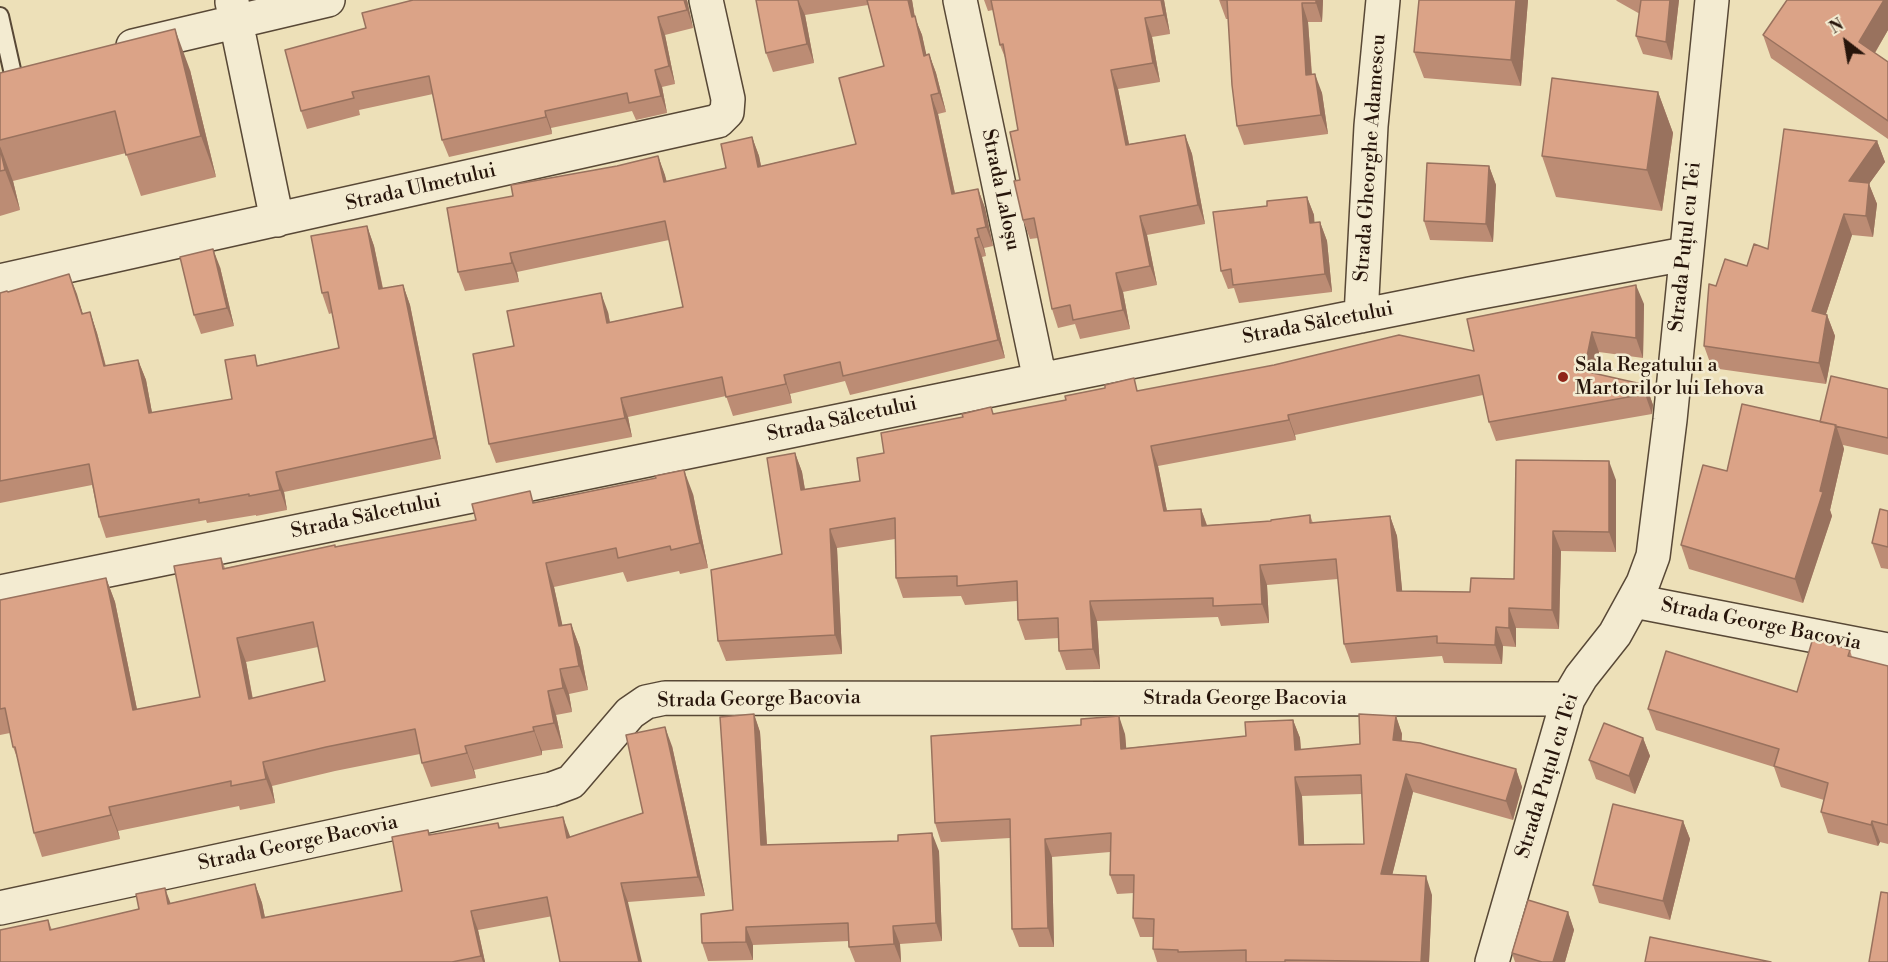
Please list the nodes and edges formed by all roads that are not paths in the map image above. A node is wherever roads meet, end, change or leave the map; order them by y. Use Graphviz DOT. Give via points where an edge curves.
graph roads {
  1 [pos="328,0"];
  2 [pos="706,0"];
  3 [pos="960,0"];
  4 [pos="1383,0"];
  5 [pos="1712,0"];
  6 [pos="234,11"];
  7 [pos="0,16"];
  8 [pos="102,53"];
  9 [pos="46,66"];
  10 [pos="6,75"];
  11 [pos="277,220"];
  12 [pos="1685,254"];
  13 [pos="0,281"];
  14 [pos="1361,316"];
  15 [pos="1040,380"];
  16 [pos="0,592"];
  17 [pos="1634,601"];
  18 [pos="1888,650"];
  19 [pos="1568,699"];
  20 [pos="0,908"];
  21 [pos="1492,962"];
  1 -- 6 [label="street"];
  2 -- 11 [label="street, Strada Ulmetului" via="728,99 727,112 718,121"];
  3 -- 15 [label="street, Strada Laloșu"];
  4 -- 14 [label="street, Strada Gheorghe Adamescu" via="1371,126"];
  5 -- 12 [label="street, Strada Puțul cu Tei"];
  6 -- 8 [label="street"];
  6 -- 11 [label="street"];
  7 -- 10 [label="lane"];
  9 -- 10 [label="street"];
  11 -- 13 [label="street, Strada Ulmetului"];
  12 -- 14 [label="street, Strada Sălcetului"];
  12 -- 17 [label="street, Strada Puțul cu Tei" via="1653,556"];
  14 -- 15 [label="street, Strada Sălcetului"];
  15 -- 16 [label="street, Strada Sălcetului"];
  17 -- 18 [label="street, Strada George Bacovia"];
  17 -- 19 [label="street, Strada Puțul cu Tei"];
  19 -- 20 [label="street, Strada George Bacovia" via="665,698 646,702 630,713 571,782 552,789"];
  19 -- 21 [label="street, Strada Puțul cu Tei"];
}
